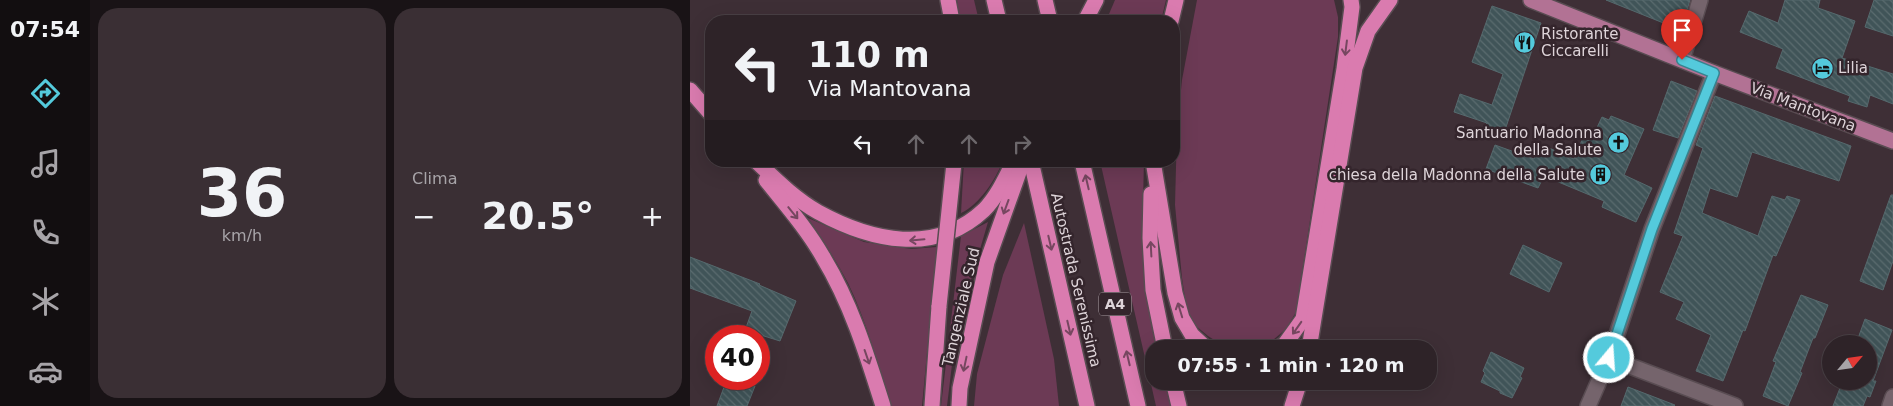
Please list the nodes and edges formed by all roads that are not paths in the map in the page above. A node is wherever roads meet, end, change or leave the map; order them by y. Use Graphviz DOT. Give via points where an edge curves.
graph roads {
  1 [pos="948,0"];
  2 [pos="994,0"];
  3 [pos="1045,0"];
  4 [pos="1096,0"];
  5 [pos="1176,0"];
  6 [pos="1351,0"];
  7 [pos="1390,0"];
  8 [pos="1532,0"];
  9 [pos="1700,0"];
  10 [pos="951,15"];
  11 [pos="997,15"];
  12 [pos="1049,15"];
  13 [pos="1089,15"];
  14 [pos="1172,15"];
  15 [pos="1682,60"];
  16 [pos="1714,73"];
  17 [pos="690,90"];
  18 [pos="705,107"];
  19 [pos="1893,141"];
  20 [pos="757,167"];
  21 [pos="762,167"];
  22 [pos="953,167"];
  23 [pos="1011,167"];
  24 [pos="1021,167"];
  25 [pos="1032,167"];
  26 [pos="1083,167"];
  27 [pos="1153,167"];
  28 [pos="1154,167"];
  29 [pos="1163,340"];
  30 [pos="1197,340"];
  31 [pos="1288,340"];
  32 [pos="1310,340"];
  33 [pos="1609,358"];
  34 [pos="1175,390"];
  35 [pos="1297,390"];
  36 [pos="1893,397"];
  37 [pos="883,406"];
  38 [pos="932,406"];
  39 [pos="959,406"];
  40 [pos="1087,406"];
  41 [pos="1138,406"];
  42 [pos="1179,406"];
  43 [pos="1292,406"];
  44 [pos="1588,406"];
  45 [pos="1734,406"];
  46 [pos="1890,406"];
  1 -- 10 [label="highway"];
  2 -- 11 [label="highway"];
  3 -- 12 [label="highway"];
  4 -- 13 [label="highway"];
  5 -- 14 [label="highway"];
  6 -- 31 [label="highway, one-way" via="1344,69 1303,319"];
  7 -- 32 [label="highway" via="1368,31 1355,68"];
  8 -- 15 [label="main road, Via Mantovana"];
  9 -- 15 [label="street"];
  15 -- 16 [label="main road, Via Mantovana"];
  16 -- 19 [label="main road, Via Mantovana"];
  16 -- 33 [label="street" via="1652,229"];
  17 -- 18 [label="highway"];
  20 -- 37 [label="highway, one-way" via="824,257 850,308"];
  23 -- 21 [label="highway, one-way" via="985,209 963,226 934,238 907,240 854,228 817,211"];
  22 -- 38 [label="highway, bridge"];
  24 -- 39 [label="highway, Tangenziale Sud, one-way" via="987,262"];
  25 -- 40 [label="highway, Autostrada Serenissima, one-way"];
  41 -- 26 [label="highway, A4, one-way"];
  29 -- 27 [label="highway, one-way" via="1153,290 1150,238"];
  30 -- 28 [label="highway, one-way" via="1182,318 1174,293"];
  33 -- 44 [label="street"];
  33 -- 45 [label="street"];
  34 -- 42 [label="highway"];
  35 -- 43 [label="highway"];
  36 -- 46 [label="street"];
}
